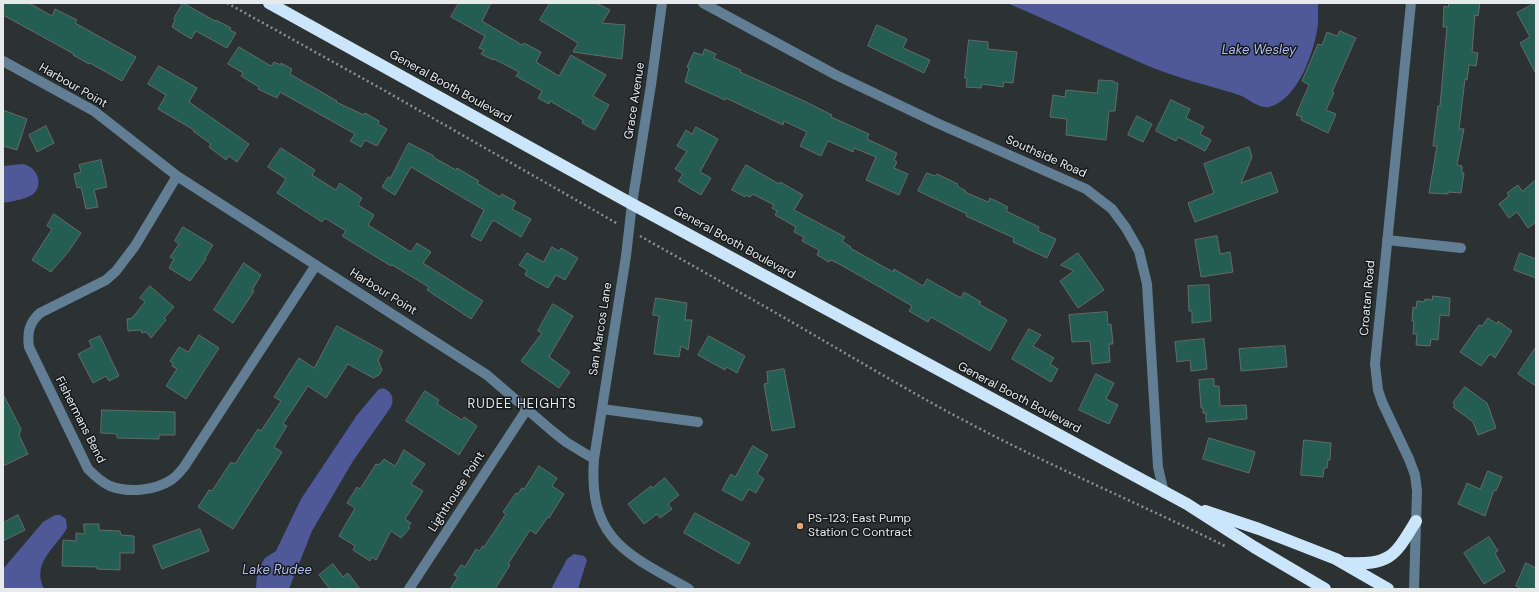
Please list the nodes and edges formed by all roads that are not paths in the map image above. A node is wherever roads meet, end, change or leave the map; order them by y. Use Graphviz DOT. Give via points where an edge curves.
graph roads {
  1 [pos="269,3"];
  2 [pos="662,3"];
  3 [pos="703,3"];
  4 [pos="1411,3"];
  5 [pos="3,61"];
  6 [pos="177,176"];
  7 [pos="632,204"];
  8 [pos="1387,240"];
  9 [pos="1461,248"];
  10 [pos="316,265"];
  11 [pos="602,408"];
  12 [pos="527,409"];
  13 [pos="698,422"];
  14 [pos="594,459"];
  15 [pos="1164,493"];
  16 [pos="1187,504"];
  17 [pos="1416,520"];
  18 [pos="1344,563"];
  19 [pos="409,589"];
  20 [pos="689,589"];
  21 [pos="1325,589"];
  22 [pos="1388,589"];
  23 [pos="1414,589"];
  1 -- 7 [label="highway, General Booth Boulevard"];
  2 -- 7 [label="street, Grace Avenue"];
  3 -- 15 [label="street, Southside Road" via="836,75 1086,189 1112,209 1139,251 1147,284 1158,467"];
  4 -- 8 [label="street, Croatan Road"];
  5 -- 6 [label="street, Harbour Point" via="94,111"];
  6 -- 10 [label="street, Harbour Point"];
  6 -- 10 [label="street, Fishermans Bend" via="135,246 116,271 106,280 40,313 33,319 28,335 29,347 84,462 97,478 122,489 145,490 160,486 176,476"];
  7 -- 11 [label="street, San Marcos Lane"];
  7 -- 15 [label="highway, General Booth Boulevard"];
  8 -- 9 [label="street"];
  8 -- 17 [label="street, Croatan Road" via="1375,364 1376,377 1382,402 1415,475"];
  10 -- 12 [label="street, Harbour Point" via="487,375"];
  11 -- 13 [label="street"];
  11 -- 14 [label="street, San Marcos Lane"];
  12 -- 14 [label="street, Harbour Point" via="566,442"];
  12 -- 19 [label="street, Lighthouse Point"];
  14 -- 20 [label="street" via="595,500 601,520 611,536 634,558"];
  15 -- 16 [label="highway, General Booth Boulevard"];
  16 -- 18 [label="highway, General Booth Boulevard"];
  16 -- 21 [label="highway, General Booth Boulevard"];
  17 -- 18 [label="highway" via="1401,546 1385,559 1369,564"];
  17 -- 23 [label="street, Croatan Road"];
  18 -- 22 [label="highway, General Booth Boulevard"];
}
